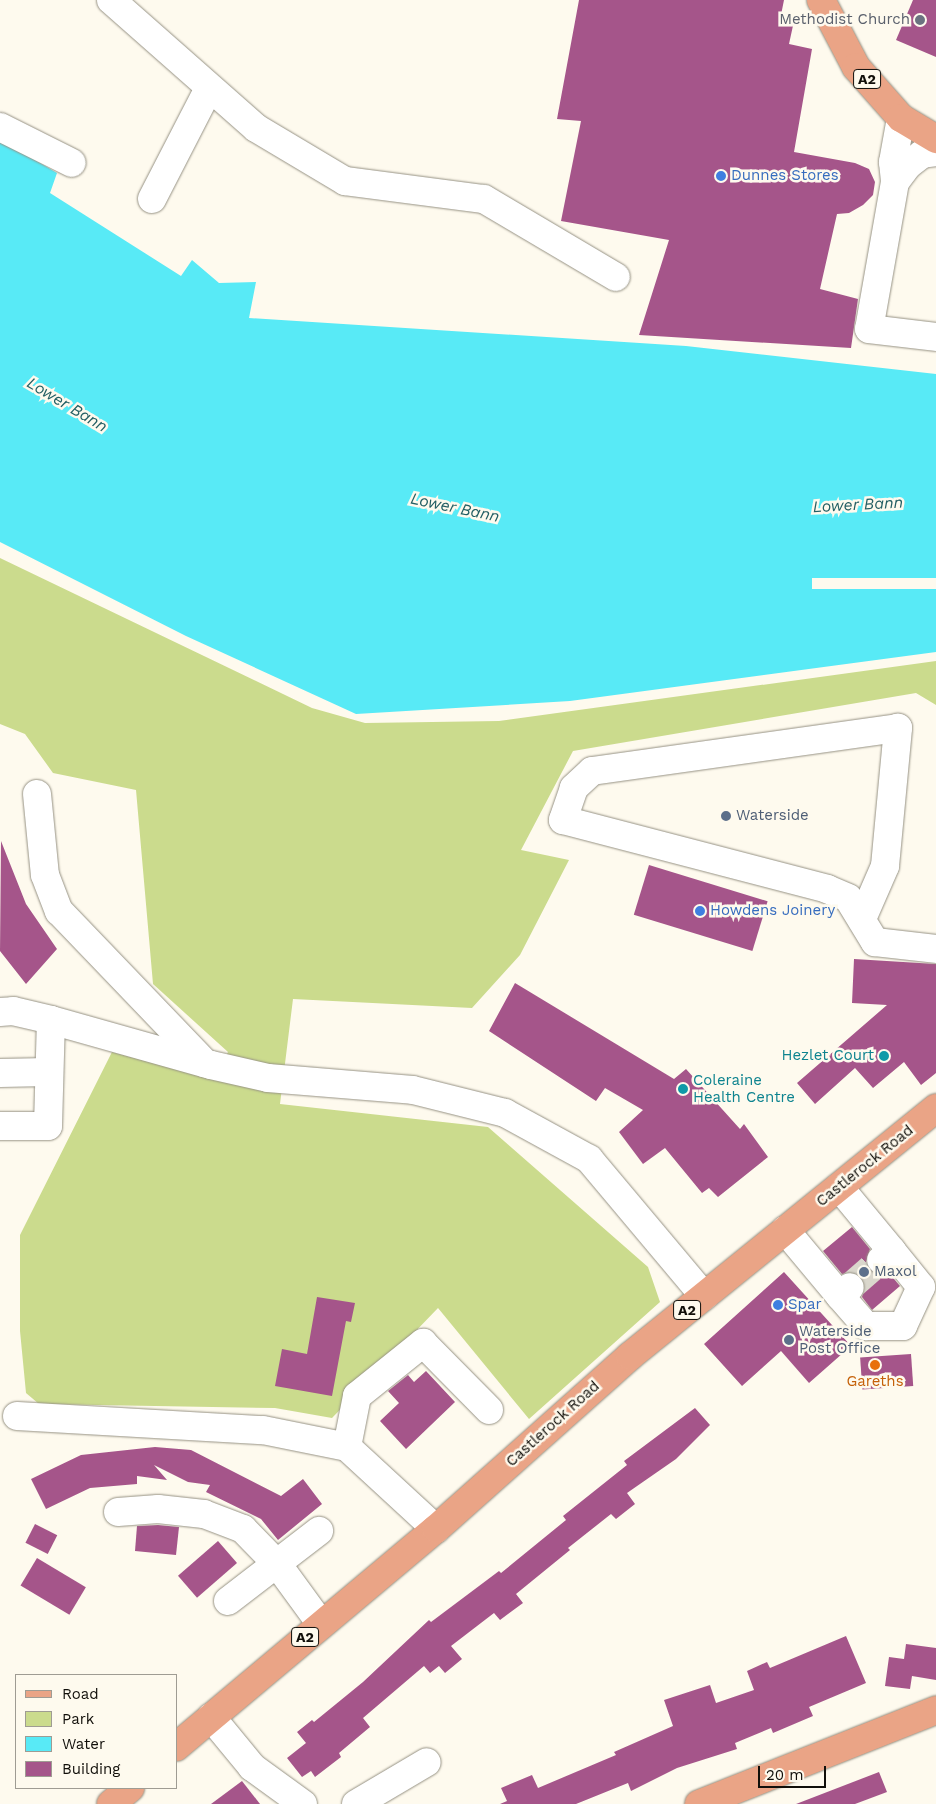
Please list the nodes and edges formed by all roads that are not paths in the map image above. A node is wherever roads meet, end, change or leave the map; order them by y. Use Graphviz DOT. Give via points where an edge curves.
graph roads {
  1 [pos="111,0"];
  2 [pos="821,0"];
  3 [pos="209,88"];
  4 [pos="901,118"];
  5 [pos="0,127"];
  6 [pos="936,139"];
  7 [pos="936,152"];
  8 [pos="72,163"];
  9 [pos="895,182"];
  10 [pos="152,199"];
  11 [pos="616,277"];
  12 [pos="936,337"];
  13 [pos="37,794"];
  14 [pos="862,919"];
  15 [pos="936,949"];
  16 [pos="0,1012"];
  17 [pos="51,1020"];
  18 [pos="206,1064"];
  19 [pos="48,1072"];
  20 [pos="0,1073"];
  21 [pos="936,1108"];
  22 [pos="0,1126"];
  23 [pos="838,1187"];
  24 [pos="785,1230"];
  25 [pos="704,1296"];
  26 [pos="488,1410"];
  27 [pos="17,1416"];
  28 [pos="347,1447"];
  29 [pos="118,1512"];
  30 [pos="436,1529"];
  31 [pos="319,1531"];
  32 [pos="278,1565"];
  33 [pos="228,1601"];
  34 [pos="321,1624"];
  35 [pos="936,1710"];
  36 [pos="211,1718"];
  37 [pos="178,1745"];
  38 [pos="427,1762"];
  39 [pos="129,1789"];
  40 [pos="111,1804"];
  41 [pos="303,1804"];
  42 [pos="356,1804"];
  43 [pos="699,1804"];
  1 -- 3 [label="street"];
  2 -- 4 [label="main road, A2" via="856,67"];
  3 -- 10 [label="street"];
  3 -- 11 [label="street" via="256,128 345,181 484,199"];
  4 -- 6 [label="main road, A2"];
  4 -- 9 [label="street" via="893,162"];
  5 -- 8 [label="street"];
  7 -- 9 [label="street" via="922,154"];
  9 -- 12 [label="street" via="869,329"];
  13 -- 18 [label="street" via="45,875 59,911"];
  14 -- 14 [label="street" via="885,866 898,728 592,771 574,788 563,820 827,889 848,898"];
  14 -- 15 [label="street" via="875,942"];
  16 -- 17 [label="street" via="13,1011"];
  17 -- 18 [label="street"];
  17 -- 19 [label="street"];
  18 -- 25 [label="street" via="268,1078 413,1090 505,1112 589,1158"];
  19 -- 20 [label="street"];
  19 -- 22 [label="street" via="48,1126"];
  21 -- 23 [label="main road, Castlerock Road / A2"];
  23 -- 24 [label="main road, Castlerock Road / A2"];
  23 -- 24 [label="street" via="886,1255 921,1287 903,1326 866,1326 845,1292"];
  24 -- 25 [label="main road, Castlerock Road / A2"];
  25 -- 30 [label="main road, Castlerock Road / A2" via="630,1356"];
  26 -- 28 [label="street" via="423,1343 357,1396"];
  27 -- 28 [label="street" via="263,1430"];
  28 -- 30 [label="street"];
  29 -- 32 [label="street" via="158,1508 204,1514 243,1529"];
  30 -- 34 [label="main road, Castlerock Road / A2"];
  31 -- 32 [label="street"];
  32 -- 33 [label="street"];
  32 -- 34 [label="street"];
  34 -- 36 [label="main road, Castlerock Road / A2"];
  35 -- 43 [label="main road"];
  36 -- 37 [label="main road, Castlerock Road / A2"];
  36 -- 41 [label="street" via="252,1767"];
  38 -- 42 [label="street"];
  39 -- 40 [label="main road"];
}
